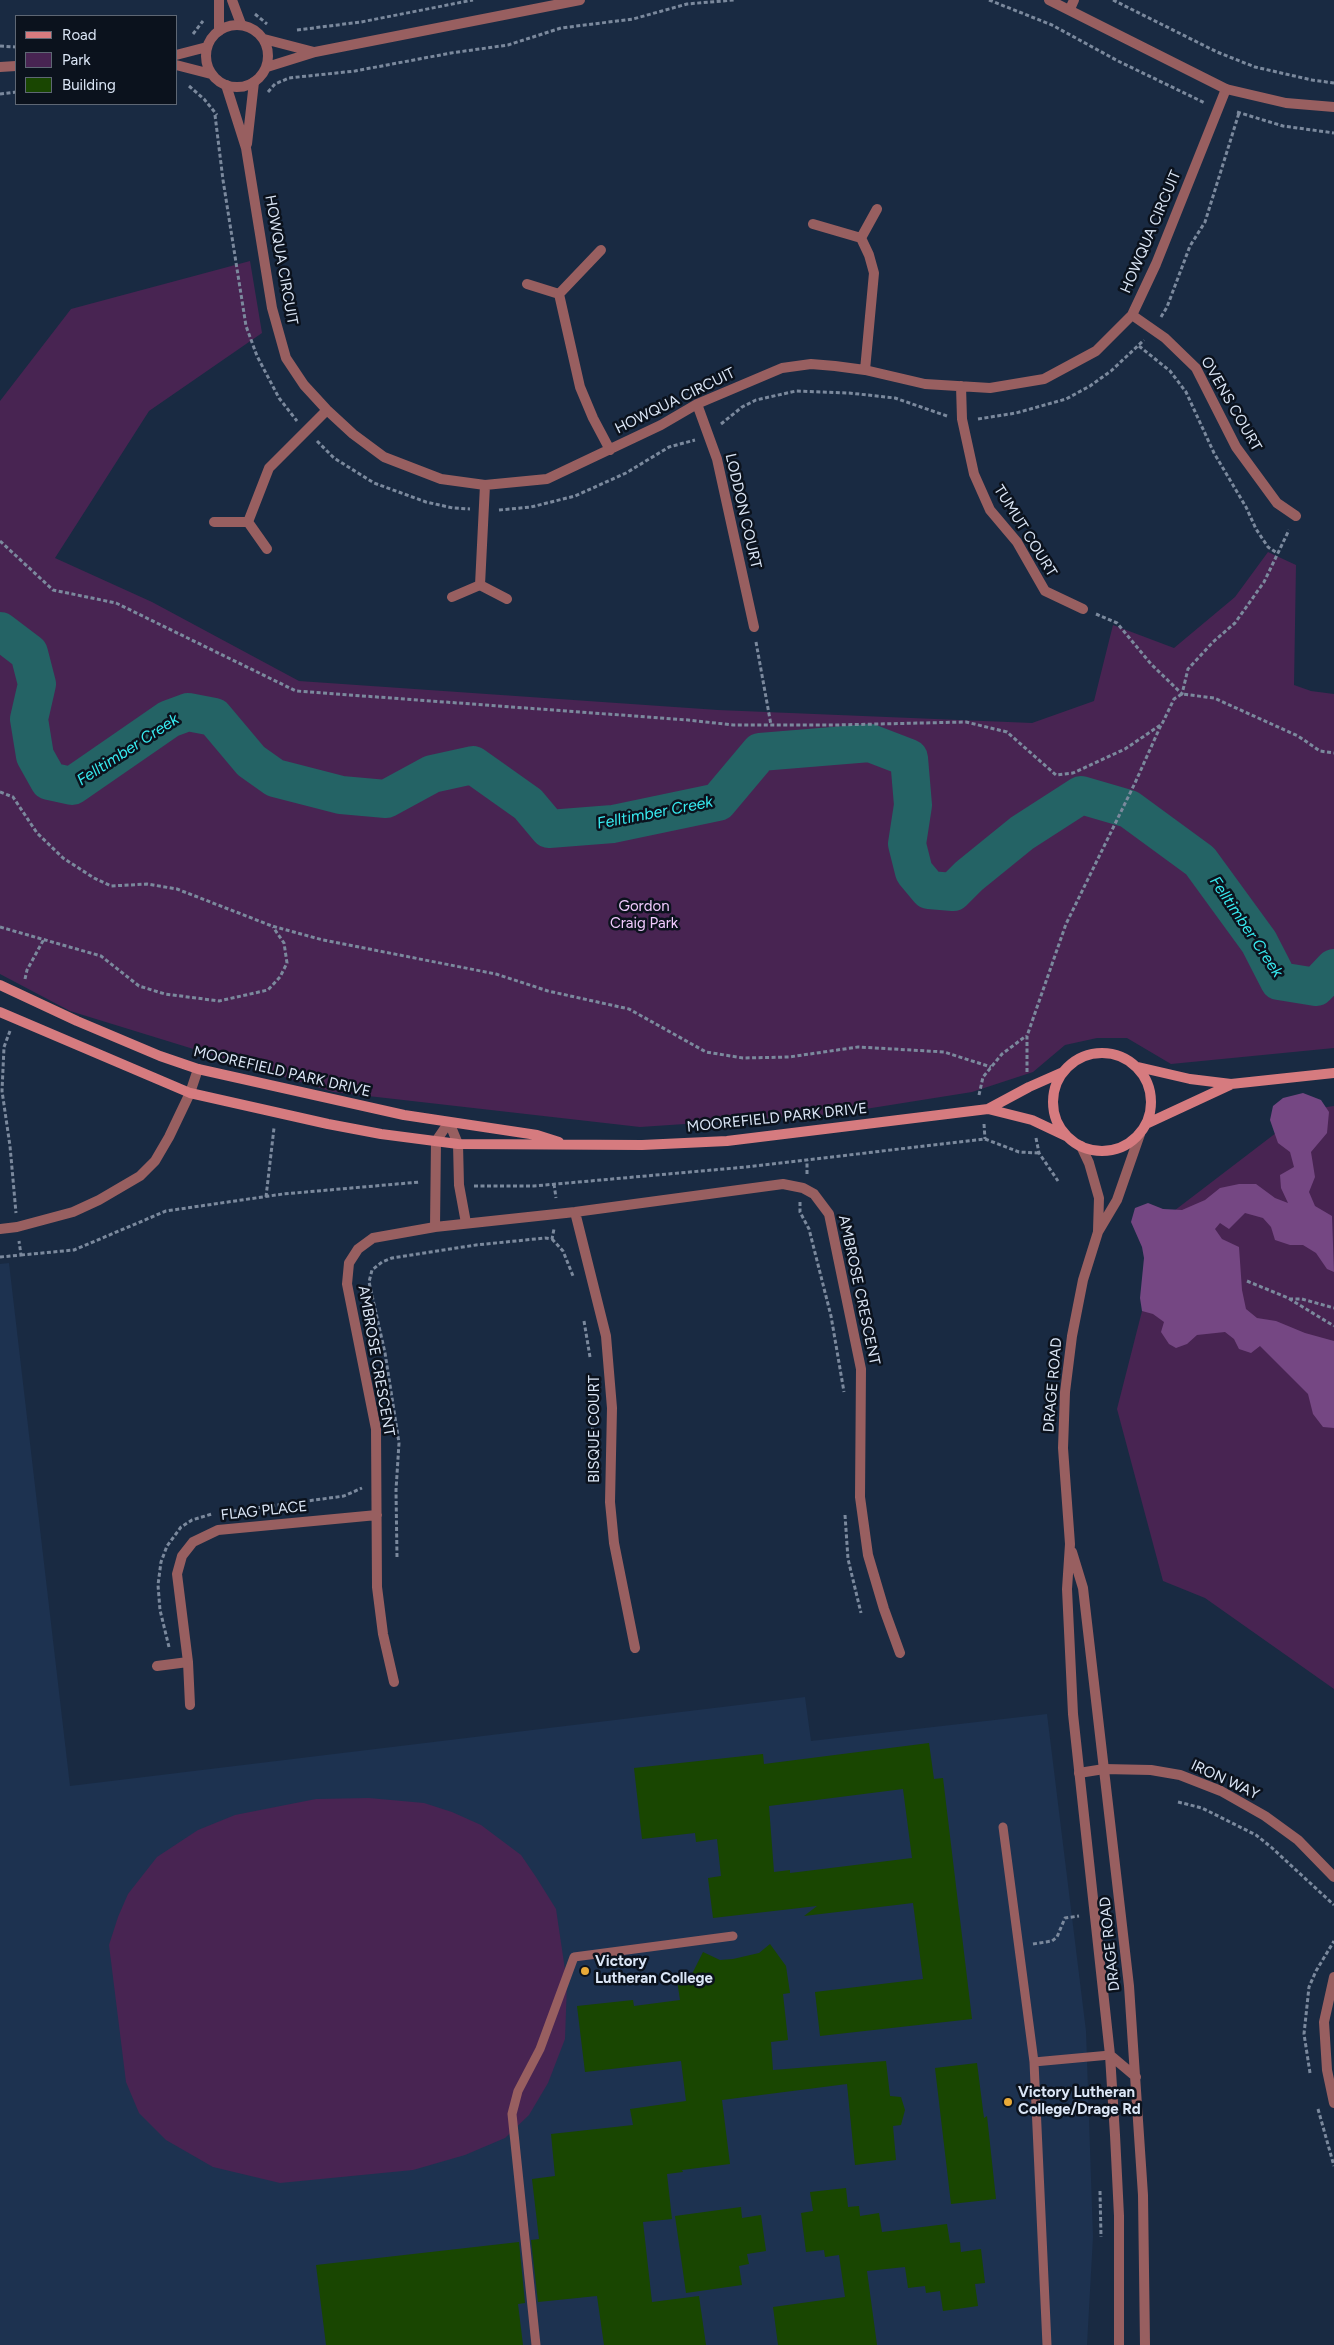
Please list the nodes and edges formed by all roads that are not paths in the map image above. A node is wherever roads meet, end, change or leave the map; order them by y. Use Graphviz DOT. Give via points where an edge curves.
graph roads {
  1 [pos="580,0"];
  2 [pos="1049,0"];
  3 [pos="233,4"];
  4 [pos="1072,4"];
  5 [pos="219,5"];
  6 [pos="240,24"];
  7 [pos="219,30"];
  8 [pos="264,39"];
  9 [pos="207,47"];
  10 [pos="315,52"];
  11 [pos="178,54"];
  12 [pos="15,66"];
  13 [pos="178,66"];
  14 [pos="0,67"];
  15 [pos="267,67"];
  16 [pos="211,74"];
  17 [pos="254,82"];
  18 [pos="226,85"];
  19 [pos="1226,89"];
  20 [pos="1334,107"];
  21 [pos="246,148"];
  22 [pos="876,209"];
  23 [pos="813,224"];
  24 [pos="862,238"];
  25 [pos="601,250"];
  26 [pos="527,284"];
  27 [pos="560,294"];
  28 [pos="1132,315"];
  29 [pos="865,370"];
  30 [pos="961,386"];
  31 [pos="697,404"];
  32 [pos="327,410"];
  33 [pos="610,450"];
  34 [pos="485,485"];
  35 [pos="1296,516"];
  36 [pos="214,522"];
  37 [pos="248,522"];
  38 [pos="267,549"];
  39 [pos="480,585"];
  40 [pos="452,597"];
  41 [pos="507,598"];
  42 [pos="1084,609"];
  43 [pos="754,628"];
  44 [pos="0,985"];
  45 [pos="0,1012"];
  46 [pos="1138,1067"];
  47 [pos="198,1069"];
  48 [pos="1063,1072"];
  49 [pos="1334,1073"];
  50 [pos="1231,1084"];
  51 [pos="190,1093"];
  52 [pos="984,1110"];
  53 [pos="449,1122"];
  54 [pos="1146,1124"];
  55 [pos="1140,1134"];
  56 [pos="1068,1137"];
  57 [pos="436,1141"];
  58 [pos="458,1144"];
  59 [pos="570,1145"];
  60 [pos="1081,1146"];
  61 [pos="575,1212"];
  62 [pos="466,1223"];
  63 [pos="435,1227"];
  64 [pos="0,1229"];
  65 [pos="1098,1232"];
  66 [pos="377,1515"];
  67 [pos="1070,1544"];
  68 [pos="635,1648"];
  69 [pos="900,1653"];
  70 [pos="188,1662"];
  71 [pos="157,1666"];
  72 [pos="394,1682"];
  73 [pos="190,1705"];
  74 [pos="1104,1769"];
  75 [pos="1079,1773"];
  76 [pos="1003,1827"];
  77 [pos="1334,1877"];
  78 [pos="733,1936"];
  79 [pos="1334,1977"];
  80 [pos="1110,2055"];
  81 [pos="1034,2062"];
  82 [pos="1136,2077"];
  83 [pos="1334,2103"];
  84 [pos="536,2345"];
  85 [pos="1046,2345"];
  86 [pos="1119,2345"];
  87 [pos="1145,2345"];
  1 -- 10 [label="street"];
  2 -- 4 [label="street"];
  3 -- 6 [label="street"];
  4 -- 19 [label="street"];
  5 -- 7 [label="street"];
  6 -- 7 [label="street"];
  6 -- 8 [label="street" via="250,27"];
  7 -- 9 [label="street"];
  8 -- 10 [label="street"];
  8 -- 15 [label="street" via="269,58"];
  9 -- 11 [label="street"];
  9 -- 16 [label="street"];
  10 -- 15 [label="street"];
  12 -- 14 [label="street"];
  13 -- 16 [label="street"];
  15 -- 17 [label="street"];
  16 -- 18 [label="street"];
  17 -- 18 [label="street" via="246,86"];
  17 -- 21 [label="street, HOWQUA CIRCUIT"];
  18 -- 21 [label="street, HOWQUA CIRCUIT"];
  19 -- 20 [label="street" via="1286,103"];
  19 -- 28 [label="street, HOWQUA CIRCUIT" via="1156,264"];
  21 -- 32 [label="street, HOWQUA CIRCUIT" via="272,308 286,358 304,385"];
  22 -- 24 [label="street"];
  23 -- 24 [label="street"];
  24 -- 29 [label="street" via="874,273"];
  25 -- 27 [label="street"];
  26 -- 27 [label="street"];
  27 -- 33 [label="street" via="580,387"];
  28 -- 30 [label="street, HOWQUA CIRCUIT" via="1096,351 1044,379 990,388"];
  28 -- 35 [label="street, OVENS COURT" via="1182,352 1196,368 1236,447 1277,503"];
  29 -- 30 [label="street, HOWQUA CIRCUIT" via="925,384"];
  29 -- 31 [label="street, HOWQUA CIRCUIT" via="811,364 782,368"];
  30 -- 42 [label="street, TUMUT COURT" via="962,419 974,474 990,510 1017,542 1045,591"];
  31 -- 33 [label="street, HOWQUA CIRCUIT"];
  31 -- 43 [label="street, LODDON COURT" via="717,459"];
  32 -- 34 [label="street, HOWQUA CIRCUIT" via="384,457 441,479"];
  32 -- 37 [label="street" via="269,468"];
  33 -- 34 [label="street, HOWQUA CIRCUIT" via="547,479"];
  34 -- 39 [label="street"];
  36 -- 37 [label="street"];
  37 -- 38 [label="street"];
  39 -- 40 [label="street"];
  39 -- 41 [label="street"];
  44 -- 47 [label="main road, MOOREFIELD PARK DRIVE" via="143,1049"];
  45 -- 51 [label="main road, MOOREFIELD PARK DRIVE"];
  46 -- 48 [label="main road" via="1114,1054 1099,1052 1073,1062"];
  46 -- 50 [label="main road"];
  46 -- 54 [label="main road" via="1151,1094 1151,1110"];
  47 -- 51 [label="street"];
  47 -- 53 [label="main road, MOOREFIELD PARK DRIVE"];
  48 -- 52 [label="main road"];
  48 -- 56 [label="main road" via="1055,1087 1053,1105 1058,1122"];
  49 -- 50 [label="main road"];
  50 -- 54 [label="main road"];
  51 -- 57 [label="main road, MOOREFIELD PARK DRIVE" via="381,1134"];
  51 -- 64 [label="street" via="159,1153 140,1176 73,1212"];
  52 -- 56 [label="main road" via="1032,1120"];
  52 -- 59 [label="main road, MOOREFIELD PARK DRIVE" via="727,1141"];
  53 -- 57 [label="street"];
  53 -- 58 [label="street"];
  53 -- 59 [label="main road, MOOREFIELD PARK DRIVE" via="537,1135"];
  54 -- 55 [label="main road"];
  55 -- 60 [label="main road" via="1119,1148 1106,1151"];
  55 -- 65 [label="street, DRAGE ROAD" via="1117,1200"];
  56 -- 60 [label="main road"];
  57 -- 58 [label="main road, MOOREFIELD PARK DRIVE"];
  57 -- 63 [label="street"];
  58 -- 59 [label="main road, MOOREFIELD PARK DRIVE"];
  58 -- 62 [label="street" via="459,1186"];
  60 -- 65 [label="street, DRAGE ROAD" via="1099,1198"];
  61 -- 62 [label="street, AMBROSE CRESCENT"];
  61 -- 68 [label="street, BISQUE COURT" via="607,1346 612,1408 610,1502 614,1543"];
  61 -- 69 [label="street, AMBROSE CRESCENT" via="783,1184 814,1194 829,1214 862,1369 860,1497 868,1555"];
  62 -- 63 [label="street, AMBROSE CRESCENT"];
  63 -- 66 [label="street, AMBROSE CRESCENT" via="366,1241 354,1256 347,1274 376,1429"];
  65 -- 67 [label="street, DRAGE ROAD" via="1083,1280 1065,1392 1064,1448"];
  66 -- 70 [label="street, FLAG PLACE" via="218,1530 193,1542 182,1556 177,1574"];
  66 -- 72 [label="street, AMBROSE CRESCENT" via="377,1587"];
  67 -- 74 [label="street, DRAGE ROAD" via="1083,1588"];
  67 -- 75 [label="street, DRAGE ROAD" via="1067,1589"];
  70 -- 71 [label="street"];
  70 -- 73 [label="street, FLAG PLACE"];
  74 -- 75 [label="street, IRON WAY"];
  74 -- 77 [label="street, IRON WAY" via="1151,1770 1180,1775 1221,1791 1265,1816 1298,1840"];
  74 -- 82 [label="street, DRAGE ROAD"];
  75 -- 80 [label="street, DRAGE ROAD"];
  76 -- 81 [label="lane"];
  78 -- 84 [label="lane" via="574,1957 540,2049 518,2091 512,2114"];
  79 -- 83 [label="street" via="1324,2022 1327,2070"];
  80 -- 81 [label="lane"];
  80 -- 82 [label="street"];
  80 -- 86 [label="street, DRAGE ROAD" via="1118,2207"];
  81 -- 85 [label="lane"];
  82 -- 87 [label="street, DRAGE ROAD" via="1144,2204"];
}
